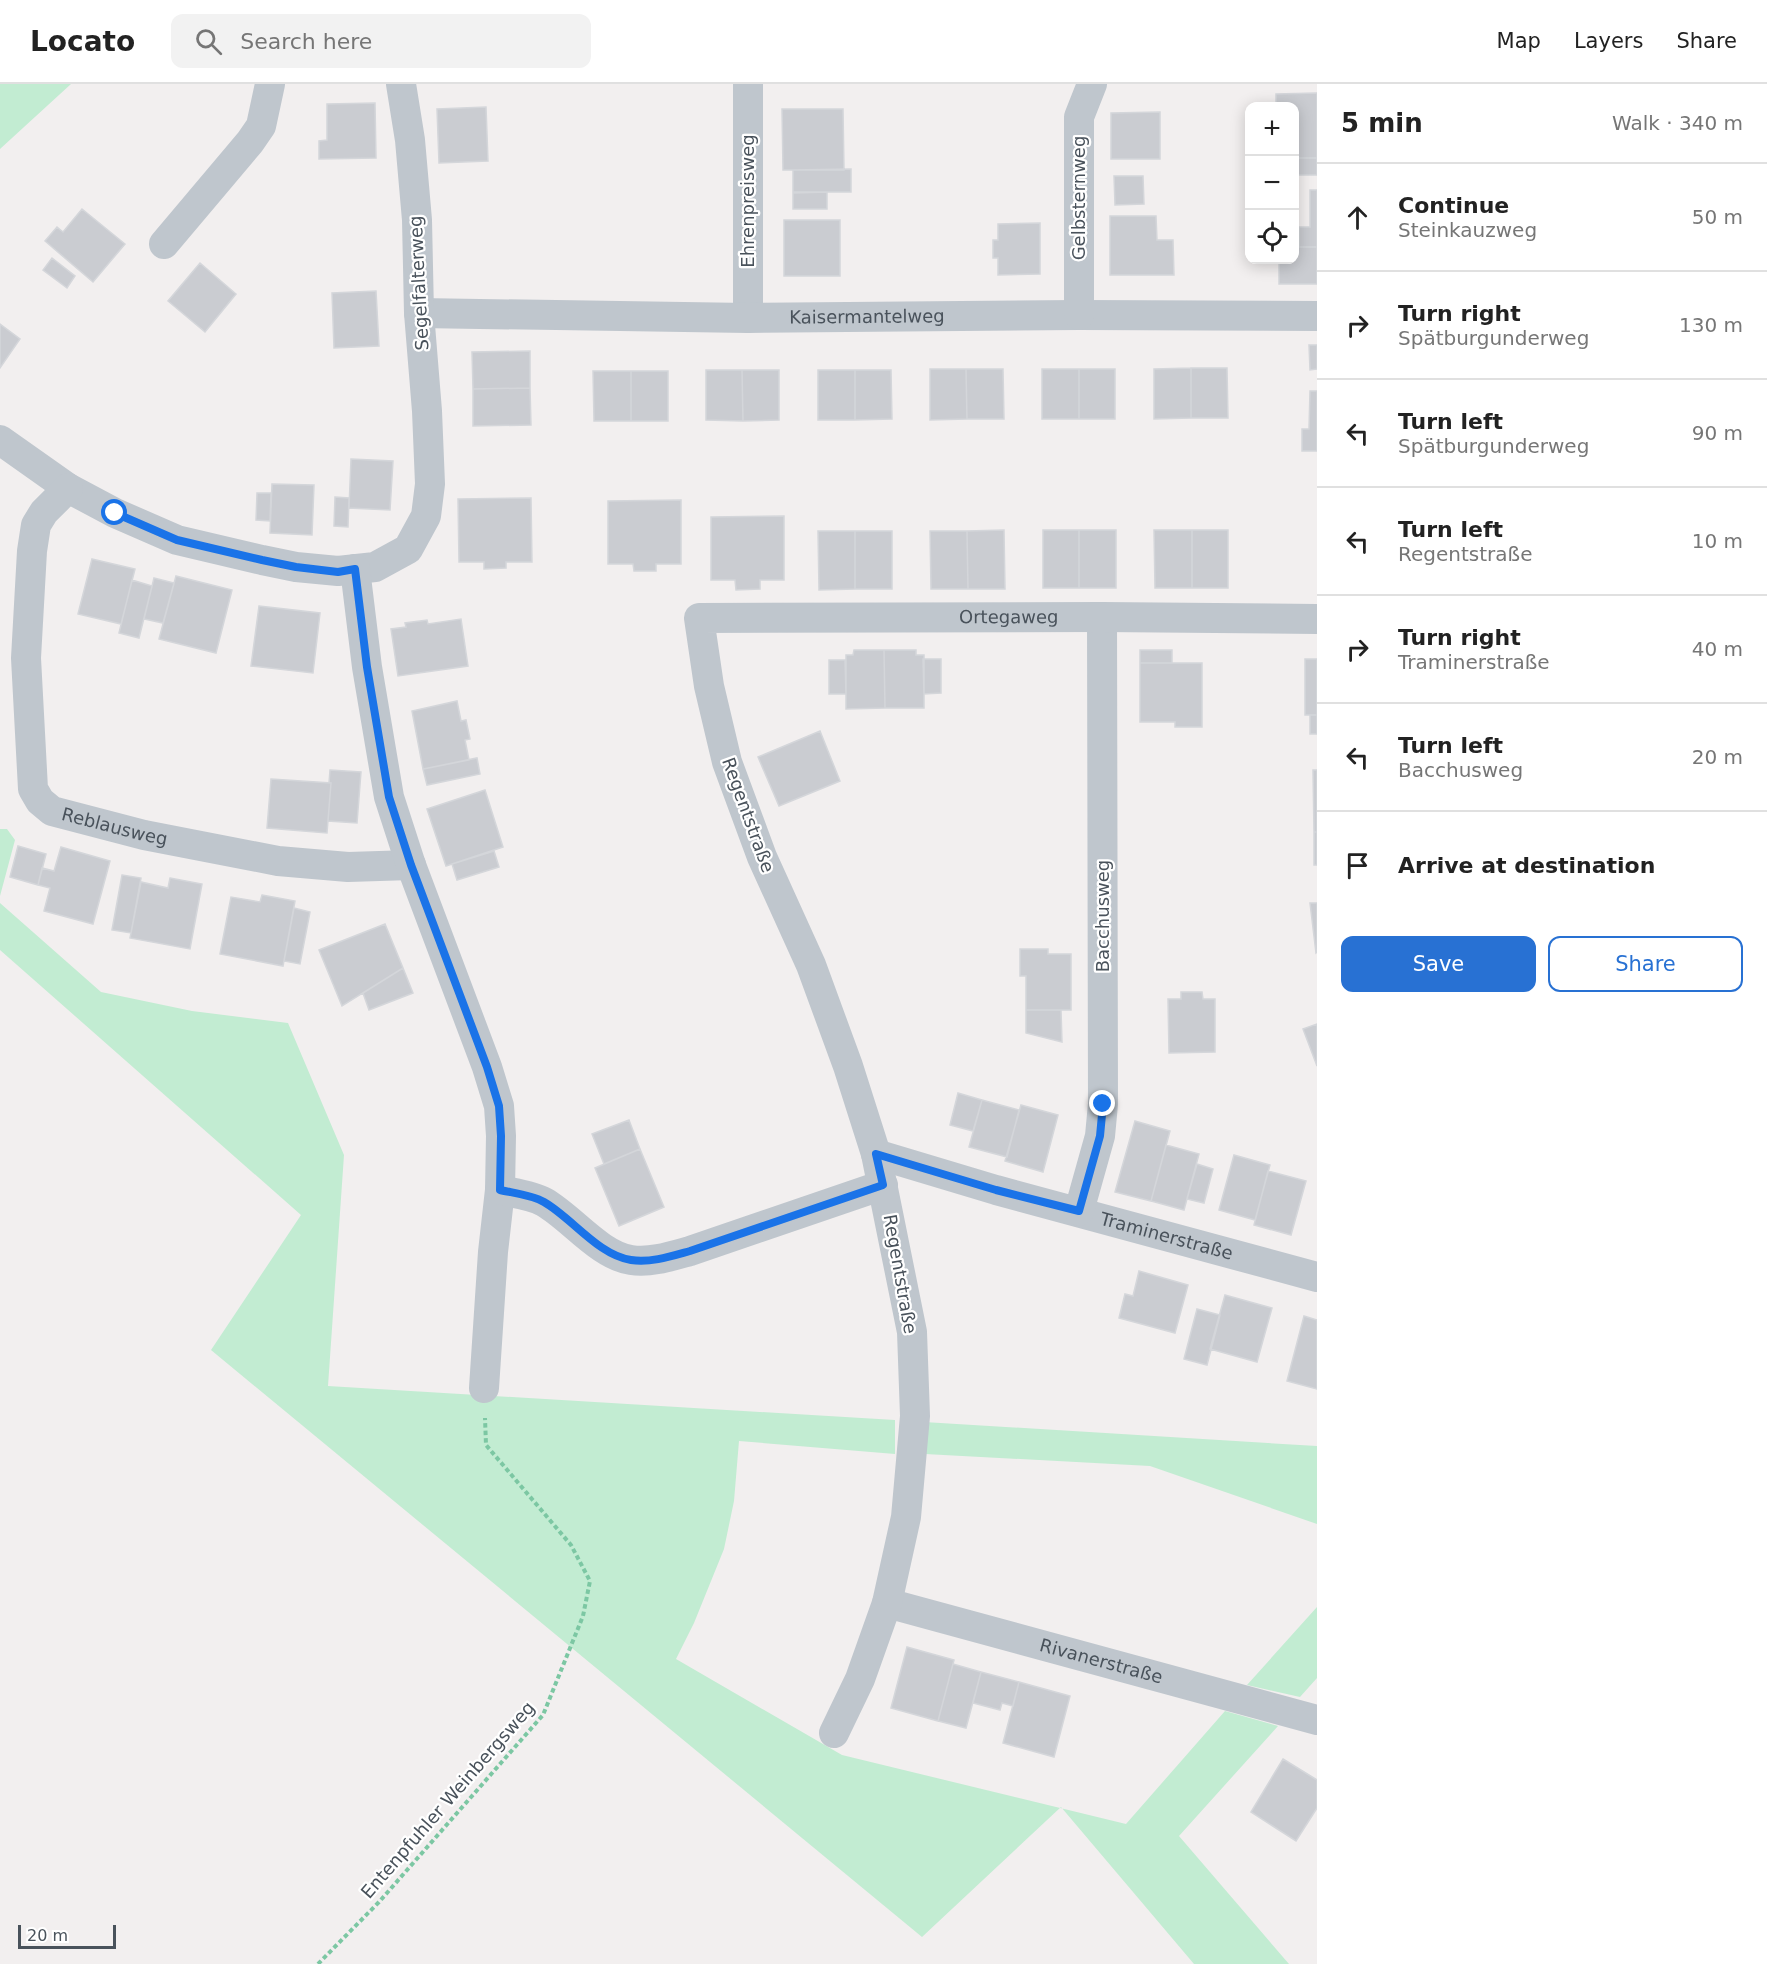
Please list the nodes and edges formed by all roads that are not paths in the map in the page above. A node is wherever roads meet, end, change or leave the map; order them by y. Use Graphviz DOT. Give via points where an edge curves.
graph roads {
  1 [pos="270,84"];
  2 [pos="401,84"];
  3 [pos="748,84"];
  4 [pos="1092,84"];
  5 [pos="164,244"];
  6 [pos="419,313"];
  7 [pos="1079,315"];
  8 [pos="1317,316"];
  9 [pos="748,318"];
  10 [pos="0,440"];
  11 [pos="68,488"];
  12 [pos="355,569"];
  13 [pos="1102,617"];
  14 [pos="699,618"];
  15 [pos="1317,620"];
  16 [pos="411,865"];
  17 [pos="876,1154"];
  18 [pos="883,1185"];
  19 [pos="500,1190"];
  20 [pos="1079,1211"];
  21 [pos="1317,1277"];
  22 [pos="484,1388"];
  23 [pos="887,1603"];
  24 [pos="1317,1720"];
  25 [pos="834,1733"];
  1 -- 5 [label="street" via="261,126"];
  2 -- 6 [label="street, Segelfalterweg" via="417,220"];
  3 -- 9 [label="street, Ehrenpreisweg"];
  4 -- 7 [label="street, Gelbsternweg" via="1079,117"];
  6 -- 9 [label="street, Kaisermantelweg"];
  6 -- 12 [label="street, Segelfalterweg" via="430,484 426,516 408,549 375,567"];
  7 -- 8 [label="street, Kaisermantelweg"];
  7 -- 9 [label="street, Kaisermantelweg"];
  10 -- 11 [label="street, Segelfalterweg"];
  11 -- 12 [label="street, Segelfalterweg" via="177,540 296,567 338,572"];
  11 -- 16 [label="street, Reblausweg" via="36,525 32,552 26,658 33,789 40,801 52,811 144,835 278,861 348,867"];
  12 -- 16 [label="street" via="389,797"];
  13 -- 14 [label="street, Ortegaweg"];
  13 -- 15 [label="street, Ortegaweg"];
  13 -- 20 [label="street, Bacchusweg" via="1103,1104 1100,1136"];
  14 -- 17 [label="street, Regentstraße" via="709,686 727,762 762,858 811,964"];
  16 -- 19 [label="street" via="499,1106"];
  17 -- 18 [label="street, Regentstraße"];
  17 -- 20 [label="street, Traminerstraße"];
  18 -- 19 [label="street" via="690,1251 661,1259 631,1260 597,1244 541,1200"];
  18 -- 23 [label="street, Regentstraße" via="912,1332 915,1416 906,1517"];
  19 -- 22 [label="street"];
  20 -- 21 [label="street, Traminerstraße"];
  23 -- 24 [label="street, Rivanerstraße"];
  23 -- 25 [label="street, Regentstraße" via="860,1679"];
}
